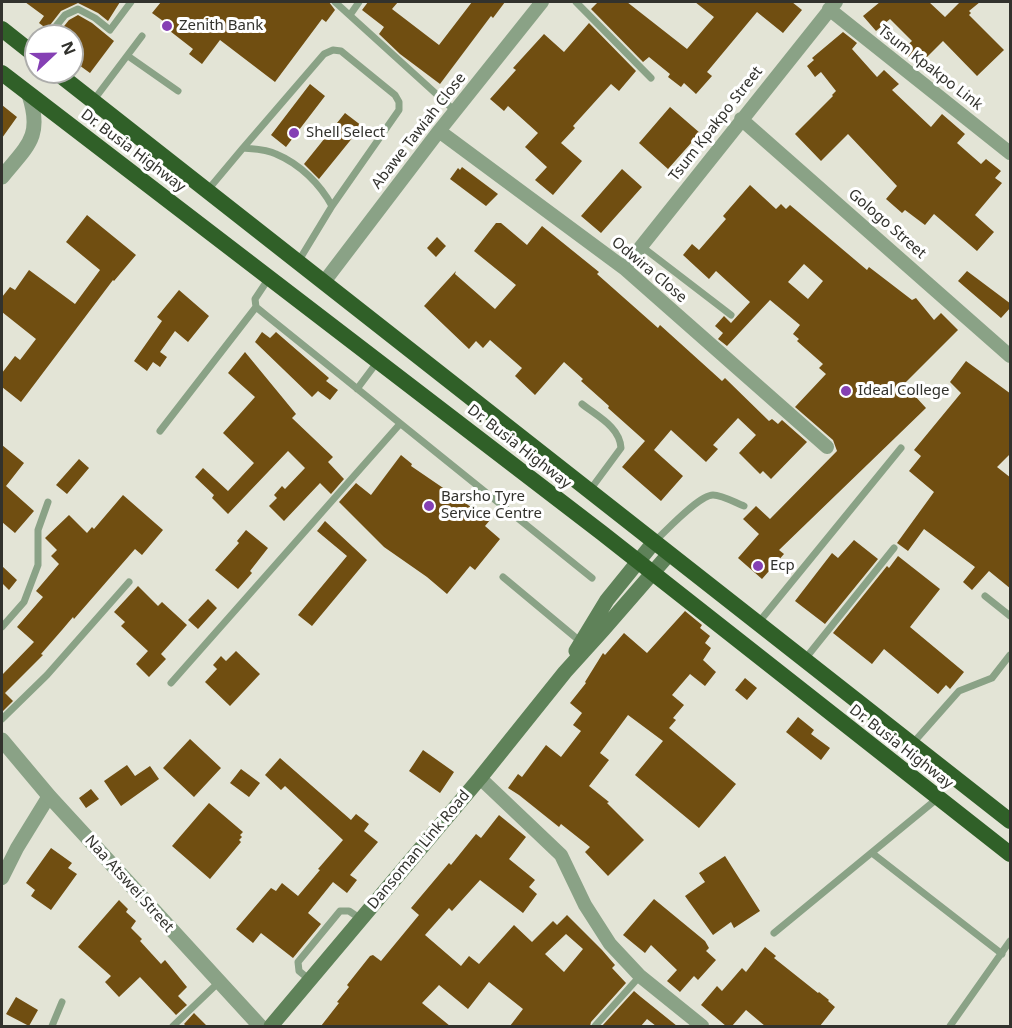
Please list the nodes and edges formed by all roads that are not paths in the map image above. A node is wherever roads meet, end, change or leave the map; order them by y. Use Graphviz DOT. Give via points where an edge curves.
graph roads {
  1 [pos="131,2"];
  2 [pos="335,2"];
  3 [pos="358,2"];
  4 [pos="542,2"];
  5 [pos="576,2"];
  6 [pos="832,5"];
  7 [pos="350,15"];
  8 [pos="57,24"];
  9 [pos="2,29"];
  10 [pos="142,36"];
  11 [pos="24,46"];
  12 [pos="128,56"];
  13 [pos="2,73"];
  14 [pos="651,78"];
  15 [pos="71,84"];
  16 [pos="178,92"];
  17 [pos="29,95"];
  18 [pos="93,101"];
  19 [pos="455,111"];
  20 [pos="741,118"];
  21 [pos="439,131"];
  22 [pos="243,148"];
  23 [pos="1011,153"];
  24 [pos="2,177"];
  25 [pos="207,191"];
  26 [pos="332,206"];
  27 [pos="641,246"];
  28 [pos="298,262"];
  29 [pos="624,268"];
  30 [pos="269,278"];
  31 [pos="324,282"];
  32 [pos="256,307"];
  33 [pos="731,315"];
  34 [pos="1011,356"];
  35 [pos="378,361"];
  36 [pos="357,389"];
  37 [pos="582,404"];
  38 [pos="399,425"];
  39 [pos="160,431"];
  40 [pos="827,447"];
  41 [pos="901,448"];
  42 [pos="590,490"];
  43 [pos="48,502"];
  44 [pos="744,506"];
  45 [pos="654,542"];
  46 [pos="894,548"];
  47 [pos="669,554"];
  48 [pos="638,562"];
  49 [pos="652,574"];
  50 [pos="503,577"];
  51 [pos="592,578"];
  52 [pos="129,582"];
  53 [pos="985,596"];
  54 [pos="1011,616"];
  55 [pos="758,623"];
  56 [pos="2,627"];
  57 [pos="581,642"];
  58 [pos="1011,655"];
  59 [pos="805,659"];
  60 [pos="565,672"];
  61 [pos="171,683"];
  62 [pos="2,719"];
  63 [pos="2,740"];
  64 [pos="913,743"];
  65 [pos="480,778"];
  66 [pos="49,796"];
  67 [pos="938,798"];
  68 [pos="1011,821"];
  69 [pos="872,853"];
  70 [pos="1011,854"];
  71 [pos="2,878"];
  72 [pos="361,919"];
  73 [pos="774,933"];
  74 [pos="1011,941"];
  75 [pos="1002,954"];
  76 [pos="640,976"];
  77 [pos="310,981"];
  78 [pos="219,982"];
  79 [pos="62,1002"];
  80 [pos="253,1024"];
  81 [pos="52,1026"];
  82 [pos="173,1026"];
  83 [pos="271,1026"];
  84 [pos="595,1026"];
  85 [pos="702,1026"];
  86 [pos="950,1026"];
  1 -- 8 [label="lane" via="110,30 78,9 64,15"];
  2 -- 7 [label="lane"];
  3 -- 7 [label="lane"];
  4 -- 19 [label="street, Abawe Tawiah Close"];
  5 -- 14 [label="lane"];
  6 -- 20 [label="street, Tsum Kpakpo Street"];
  6 -- 23 [label="street, Tsum Kpakpo Link"];
  7 -- 19 [label="lane"];
  9 -- 11 [label="highway"];
  10 -- 12 [label="lane"];
  12 -- 16 [label="lane"];
  12 -- 18 [label="lane"];
  13 -- 17 [label="highway, Dr. Busia Highway"];
  15 -- 18 [label="highway, Dr. Busia Highway"];
  17 -- 24 [label="street" via="35,113 33,133"];
  17 -- 30 [label="highway, Dr. Busia Highway"];
  18 -- 25 [label="highway, Dr. Busia Highway"];
  19 -- 21 [label="street, Abawe Tawiah Close"];
  20 -- 27 [label="street, Tsum Kpakpo Street"];
  20 -- 34 [label="street, Gologo Street"];
  21 -- 29 [label="street, Odwira Close"];
  21 -- 31 [label="street, Abawe Tawiah Close"];
  22 -- 25 [label="lane"];
  22 -- 26 [label="lane" via="275,153 290,162 324,190"];
  22 -- 26 [label="lane" via="324,54 341,51 395,94 399,110"];
  25 -- 28 [label="highway, Dr. Busia Highway"];
  26 -- 28 [label="lane"];
  27 -- 29 [label="street, Tsum Kpakpo Street"];
  27 -- 33 [label="lane"];
  28 -- 31 [label="highway, Dr. Busia Highway"];
  29 -- 40 [label="street, Odwira Close"];
  30 -- 32 [label="lane" via="255,299"];
  30 -- 35 [label="highway, Dr. Busia Highway"];
  31 -- 42 [label="highway, Dr. Busia Highway"];
  32 -- 36 [label="lane"];
  32 -- 39 [label="lane"];
  35 -- 36 [label="lane"];
  35 -- 48 [label="highway, Dr. Busia Highway"];
  36 -- 38 [label="lane"];
  37 -- 42 [label="lane" via="616,431 621,440 621,448"];
  38 -- 51 [label="lane"];
  38 -- 61 [label="lane"];
  41 -- 55 [label="lane"];
  42 -- 45 [label="highway, Dr. Busia Highway"];
  43 -- 56 [label="lane" via="38,530 35,574 24,602"];
  44 -- 45 [label="lane" via="713,495 706,497"];
  45 -- 47 [label="highway, Dr. Busia Highway"];
  45 -- 48 [label="main road, Dansoman Link Road"];
  46 -- 59 [label="lane"];
  47 -- 49 [label="main road, Dansoman Link Road"];
  47 -- 55 [label="highway, Dr. Busia Highway"];
  48 -- 49 [label="highway, Dr. Busia Highway"];
  48 -- 57 [label="main road, Dansoman Link Road" via="607,600"];
  49 -- 60 [label="main road, Dansoman Link Road"];
  49 -- 67 [label="highway, Dr. Busia Highway"];
  50 -- 57 [label="lane"];
  52 -- 62 [label="lane" via="47,675"];
  53 -- 54 [label="lane"];
  55 -- 59 [label="highway, Dr. Busia Highway"];
  57 -- 60 [label="main road, Dansoman Link Road"];
  58 -- 64 [label="lane" via="992,678 959,691"];
  59 -- 64 [label="highway, Dr. Busia Highway"];
  60 -- 65 [label="main road, Dansoman Link Road"];
  63 -- 66 [label="street, Naa Atswei Street"];
  64 -- 68 [label="highway, Dr. Busia Highway"];
  65 -- 72 [label="main road, Dansoman Link Road"];
  65 -- 76 [label="street" via="561,855 598,927"];
  66 -- 71 [label="street"];
  66 -- 78 [label="street, Naa Atswei Street"];
  67 -- 69 [label="lane"];
  67 -- 70 [label="highway, Dr. Busia Highway"];
  69 -- 73 [label="lane"];
  69 -- 75 [label="lane"];
  72 -- 77 [label="main road, Dansoman Link Road"];
  72 -- 77 [label="lane" via="340,911 297,962 299,971"];
  74 -- 75 [label="lane"];
  75 -- 86 [label="lane"];
  76 -- 84 [label="lane"];
  76 -- 85 [label="street"];
  77 -- 83 [label="main road, Dansoman Link Road"];
  78 -- 80 [label="street, Naa Atswei Street"];
  78 -- 82 [label="lane"];
  79 -- 81 [label="lane"];
}
